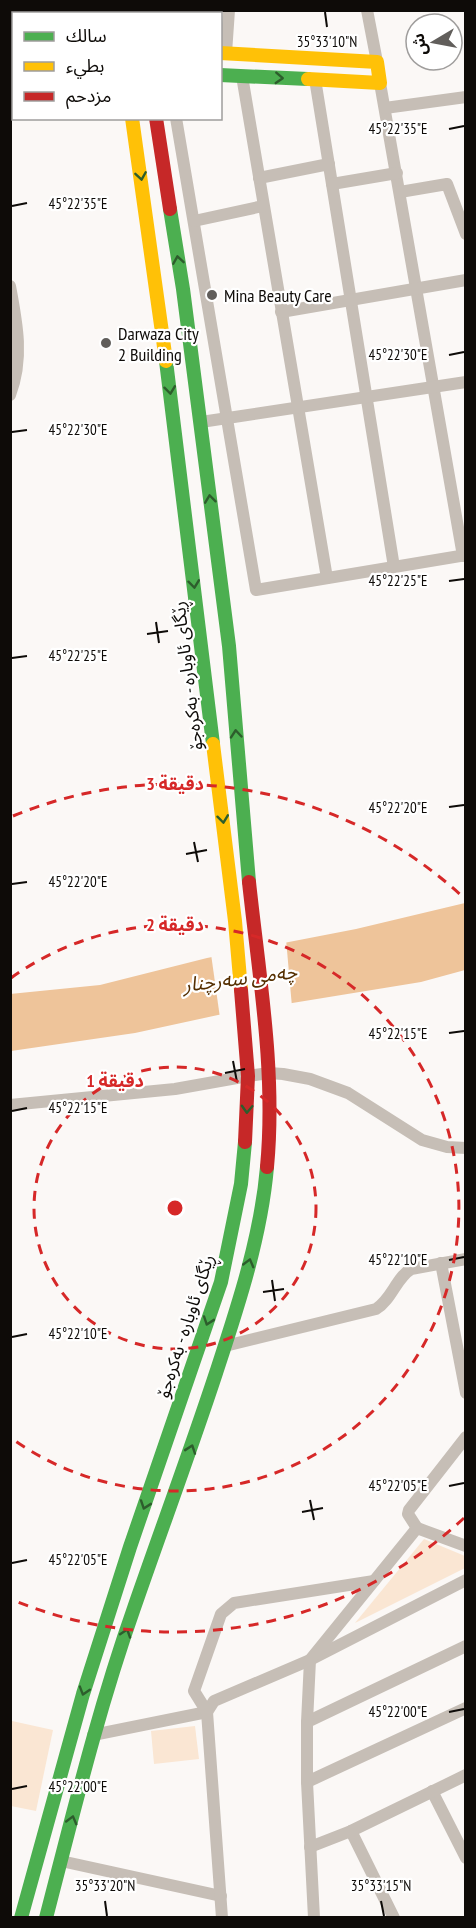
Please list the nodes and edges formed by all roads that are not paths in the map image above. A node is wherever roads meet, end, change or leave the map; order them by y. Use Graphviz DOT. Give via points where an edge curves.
graph roads {
  1 [pos="229,10"];
  2 [pos="368,10"];
  3 [pos="223,53"];
  4 [pos="377,62"];
  5 [pos="222,75"];
  6 [pos="242,76"];
  7 [pos="315,80"];
  8 [pos="380,83"];
  9 [pos="465,97"];
  10 [pos="385,108"];
  11 [pos="132,120"];
  12 [pos="156,120"];
  13 [pos="176,120"];
  14 [pos="329,164"];
  15 [pos="396,173"];
  16 [pos="259,178"];
  17 [pos="332,184"];
  18 [pos="400,192"];
  19 [pos="263,206"];
  20 [pos="194,221"];
  21 [pos="465,234"];
  22 [pos="465,280"];
  23 [pos="10,286"];
  24 [pos="417,288"];
  25 [pos="183,289"];
  26 [pos="158,293"];
  27 [pos="351,300"];
  28 [pos="281,312"];
  29 [pos="465,382"];
  30 [pos="434,387"];
  31 [pos="10,395"];
  32 [pos="366,397"];
  33 [pos="297,407"];
  34 [pos="228,418"];
  35 [pos="201,422"];
  36 [pos="464,556"];
  37 [pos="394,567"];
  38 [pos="327,578"];
  39 [pos="251,899"];
  40 [pos="233,901"];
  41 [pos="269,1073"];
  42 [pos="248,1076"];
  43 [pos="10,1105"];
  44 [pos="465,1148"];
  45 [pos="465,1259"];
  46 [pos="441,1263"];
  47 [pos="225,1346"];
  48 [pos="465,1393"];
  49 [pos="465,1437"];
  50 [pos="417,1528"];
  51 [pos="465,1546"];
  52 [pos="465,1580"];
  53 [pos="374,1581"];
  54 [pos="465,1646"];
  55 [pos="310,1660"];
  56 [pos="465,1708"];
  57 [pos="207,1712"];
  58 [pos="307,1722"];
  59 [pos="93,1735"];
  60 [pos="465,1775"];
  61 [pos="307,1782"];
  62 [pos="432,1791"];
  63 [pos="351,1831"];
  64 [pos="310,1847"];
  65 [pos="465,1858"];
  66 [pos="61,1862"];
  67 [pos="221,1896"];
  68 [pos="21,1917"];
  69 [pos="46,1917"];
  70 [pos="222,1917"];
  71 [pos="314,1917"];
  72 [pos="394,1917"];
  1 -- 3 [label="street"];
  2 -- 4 [label="street"];
  3 -- 4 [label="main road"];
  4 -- 8 [label="main road"];
  5 -- 6 [label="main road"];
  6 -- 7 [label="main road, one-way"];
  6 -- 16 [label="street"];
  7 -- 8 [label="main road"];
  7 -- 14 [label="street"];
  8 -- 10 [label="street"];
  9 -- 10 [label="street"];
  10 -- 15 [label="street"];
  11 -- 26 [label="main road, ڕێگای ئاوبارە - بەکرەجۆ, one-way"];
  25 -- 12 [label="main road, one-way"];
  13 -- 20 [label="street"];
  14 -- 16 [label="street"];
  14 -- 17 [label="street"];
  15 -- 17 [label="street"];
  15 -- 18 [label="street"];
  16 -- 19 [label="street"];
  17 -- 27 [label="street"];
  18 -- 21 [label="street" via="447,184"];
  18 -- 24 [label="street"];
  19 -- 20 [label="street"];
  19 -- 28 [label="street"];
  20 -- 34 [label="street"];
  22 -- 24 [label="street"];
  23 -- 31 [label="street" via="19,341"];
  24 -- 27 [label="street"];
  24 -- 30 [label="street"];
  25 -- 26 [label="main road"];
  25 -- 35 [label="main road"];
  26 -- 40 [label="main road, ڕێگای ئاوبارە - بەکرەجۆ, one-way"];
  27 -- 28 [label="street"];
  27 -- 32 [label="street"];
  28 -- 33 [label="street"];
  29 -- 30 [label="street"];
  30 -- 32 [label="street"];
  30 -- 36 [label="street"];
  32 -- 33 [label="street"];
  32 -- 37 [label="street"];
  33 -- 34 [label="street"];
  33 -- 38 [label="street"];
  34 -- 35 [label="street"];
  34 -- 38 [label="street" via="256,590"];
  39 -- 35 [label="main road, one-way" via="229,646"];
  36 -- 37 [label="street"];
  37 -- 38 [label="street"];
  39 -- 40 [label="main road"];
  39 -- 41 [label="main road"];
  40 -- 42 [label="main road, ڕێگای ئاوبارە - بەکرەجۆ"];
  41 -- 42 [label="street"];
  41 -- 44 [label="street" via="297,1076 336,1088 422,1140"];
  47 -- 41 [label="main road, one-way" via="254,1245 266,1181"];
  42 -- 43 [label="street" via="175,1089"];
  42 -- 68 [label="main road, ڕێگای ئاوبارە - بەکرەجۆ, one-way" via="241,1184 221,1282 83,1694"];
  45 -- 46 [label="street"];
  46 -- 47 [label="street" via="406,1272 376,1309"];
  46 -- 48 [label="street"];
  59 -- 47 [label="main road, one-way"];
  49 -- 50 [label="street" via="409,1510"];
  50 -- 51 [label="street"];
  50 -- 53 [label="street"];
  52 -- 55 [label="street"];
  53 -- 55 [label="street"];
  53 -- 57 [label="street" via="227,1608 218,1622 194,1691"];
  54 -- 58 [label="street"];
  55 -- 57 [label="street" via="214,1701"];
  55 -- 58 [label="street"];
  56 -- 61 [label="street"];
  57 -- 59 [label="street"];
  57 -- 67 [label="street"];
  58 -- 61 [label="street"];
  66 -- 59 [label="main road, one-way"];
  60 -- 62 [label="street"];
  61 -- 64 [label="street"];
  62 -- 63 [label="street"];
  62 -- 65 [label="street"];
  63 -- 64 [label="street"];
  63 -- 72 [label="street"];
  64 -- 71 [label="street"];
  66 -- 67 [label="street"];
  66 -- 69 [label="main road"];
  67 -- 70 [label="street"];
}
